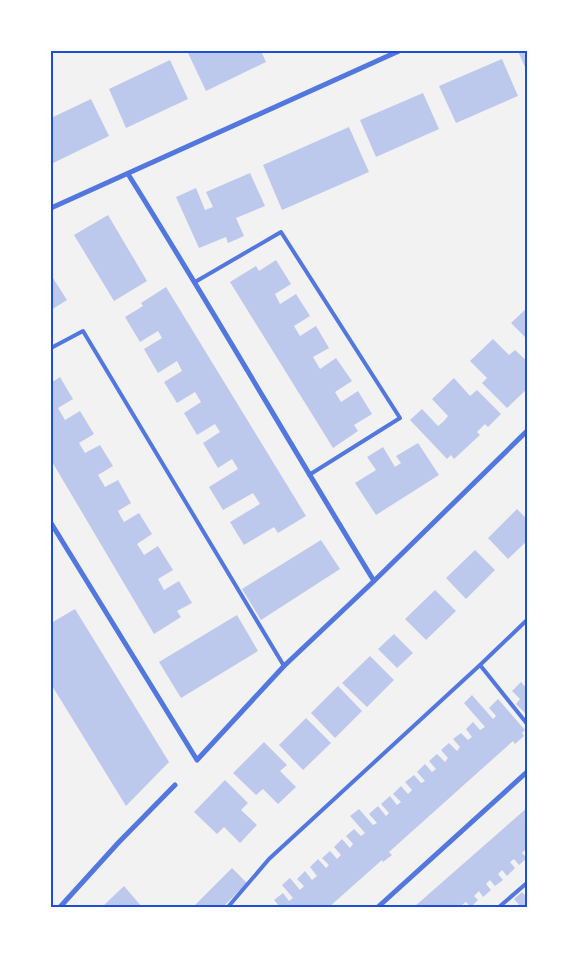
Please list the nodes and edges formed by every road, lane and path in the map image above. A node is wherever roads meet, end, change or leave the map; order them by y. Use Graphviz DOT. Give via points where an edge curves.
graph roads {
  1 [pos="399,51"];
  2 [pos="128,174"];
  3 [pos="51,208"];
  4 [pos="195,282"];
  5 [pos="51,348"];
  6 [pos="528,430"];
  7 [pos="309,475"];
  8 [pos="51,524"];
  9 [pos="374,581"];
  10 [pos="528,619"];
  11 [pos="480,665"];
  12 [pos="284,666"];
  13 [pos="528,725"];
  14 [pos="528,772"];
  15 [pos="175,785"];
  16 [pos="528,882"];
  17 [pos="60,907"];
  18 [pos="228,907"];
  19 [pos="378,907"];
  20 [pos="499,907"];
  1 -- 2 [label="street"];
  2 -- 3 [label="street"];
  2 -- 4 [label="street"];
  4 -- 7 [label="street"];
  4 -- 7 [label="lane" via="281,232 400,418"];
  5 -- 12 [label="lane" via="83,331"];
  6 -- 9 [label="street"];
  7 -- 9 [label="street"];
  8 -- 12 [label="street" via="197,760"];
  9 -- 12 [label="street"];
  10 -- 11 [label="lane"];
  11 -- 13 [label="lane"];
  11 -- 18 [label="lane" via="269,859"];
  14 -- 19 [label="street"];
  15 -- 17 [label="street"];
  16 -- 20 [label="lane"];
}
